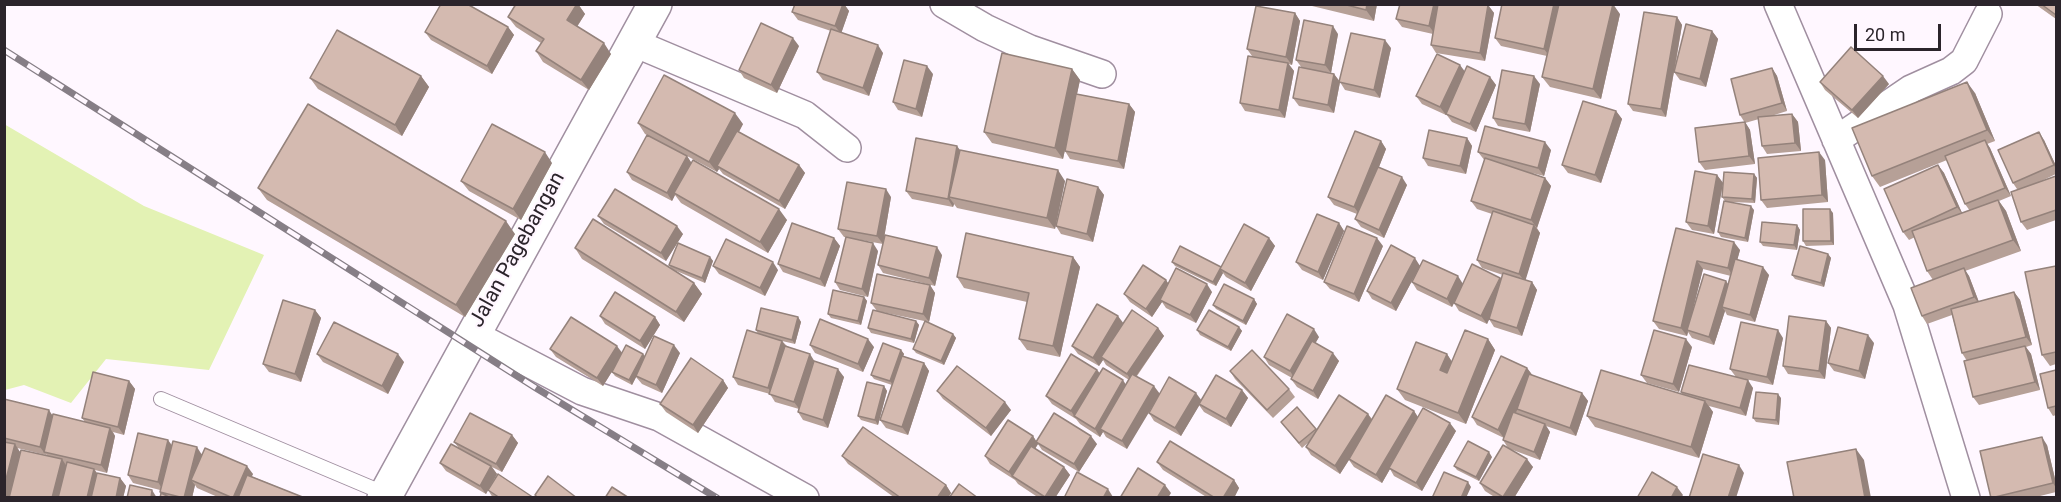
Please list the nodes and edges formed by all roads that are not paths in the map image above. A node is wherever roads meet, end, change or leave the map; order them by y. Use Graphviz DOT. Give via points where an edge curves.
graph roads {
  1 [pos="655,4"];
  2 [pos="944,4"];
  3 [pos="1779,4"];
  4 [pos="1988,14"];
  5 [pos="632,42"];
  6 [pos="1102,74"];
  7 [pos="1836,140"];
  8 [pos="847,148"];
  9 [pos="472,334"];
  10 [pos="161,399"];
  11 [pos="385,496"];
  12 [pos="805,498"];
  13 [pos="1966,498"];
  1 -- 5 [label="street, Jalan Pagebangan"];
  2 -- 6 [label="street" via="1021,45"];
  3 -- 7 [label="street"];
  4 -- 7 [label="street" via="1964,61 1911,89"];
  5 -- 8 [label="street" via="805,115"];
  5 -- 9 [label="street, Jalan Pagebangan"];
  7 -- 13 [label="street" via="1907,305"];
  9 -- 11 [label="street, Jalan Pagebangan"];
  9 -- 12 [label="street" via="582,391 659,417"];
  10 -- 11 [label="lane"];
}
